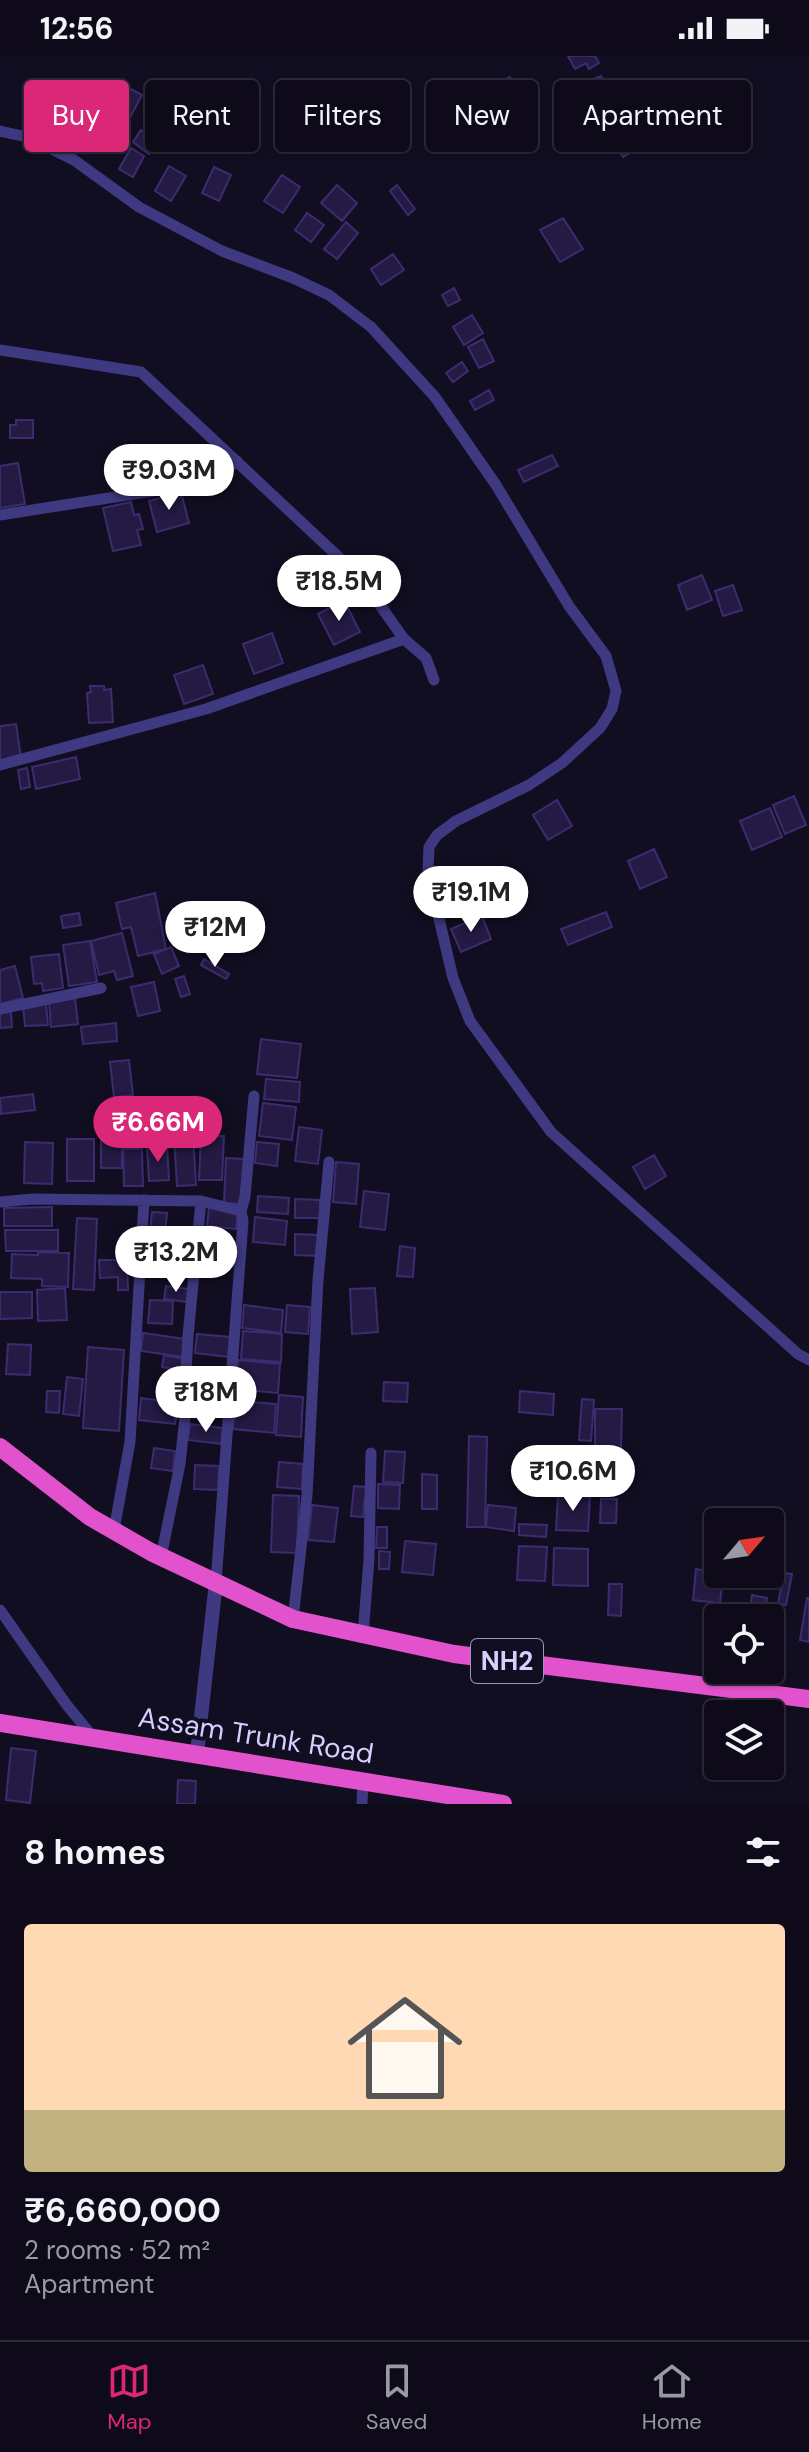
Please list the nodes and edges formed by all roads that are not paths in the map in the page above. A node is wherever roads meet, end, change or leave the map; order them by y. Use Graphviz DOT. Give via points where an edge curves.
graph roads {
  1 [pos="0,131"];
  2 [pos="0,350"];
  3 [pos="237,461"];
  4 [pos="0,515"];
  5 [pos="404,639"];
  6 [pos="434,680"];
  7 [pos="0,765"];
  8 [pos="101,988"];
  9 [pos="0,1009"];
  10 [pos="254,1096"];
  11 [pos="329,1162"];
  12 [pos="144,1200"];
  13 [pos="201,1201"];
  14 [pos="0,1202"];
  15 [pos="241,1211"];
  16 [pos="809,1360"];
  17 [pos="0,1447"];
  18 [pos="371,1453"];
  19 [pos="114,1530"];
  20 [pos="161,1557"];
  21 [pos="216,1582"];
  22 [pos="0,1610"];
  23 [pos="293,1619"];
  24 [pos="363,1635"];
  25 [pos="809,1699"];
  26 [pos="0,1723"];
  27 [pos="93,1737"];
  28 [pos="197,1753"];
  29 [pos="363,1781"];
  30 [pos="362,1804"];
  31 [pos="503,1804"];
  1 -- 16 [label="street" via="27,137 74,160 139,207 222,251 329,295 371,327 435,397 496,485 569,606 606,656 616,691 600,728 562,763 456,821 429,847 428,872 453,978 470,1021 551,1132"];
  2 -- 3 [label="street" via="141,372"];
  3 -- 4 [label="street" via="198,484"];
  3 -- 5 [label="street" via="360,577"];
  5 -- 6 [label="street" via="426,658"];
  5 -- 7 [label="street" via="206,709"];
  8 -- 9 [label="street"];
  10 -- 15 [label="street"];
  11 -- 23 [label="street" via="307,1495"];
  12 -- 13 [label="street"];
  12 -- 14 [label="street"];
  12 -- 19 [label="street" via="130,1442"];
  13 -- 15 [label="street"];
  13 -- 20 [label="street" via="180,1464"];
  15 -- 21 [label="street"];
  17 -- 19 [label="highway, NH2"];
  18 -- 24 [label="street"];
  19 -- 20 [label="highway, NH2"];
  20 -- 21 [label="highway, NH2"];
  21 -- 23 [label="highway, NH2"];
  21 -- 28 [label="street"];
  22 -- 27 [label="street"];
  23 -- 24 [label="highway, NH2"];
  24 -- 25 [label="highway, NH2" via="454,1654"];
  26 -- 27 [label="highway, Assam Trunk Road"];
  27 -- 28 [label="highway, Assam Trunk Road"];
  28 -- 29 [label="highway, Assam Trunk Road"];
  29 -- 30 [label="street"];
  29 -- 31 [label="highway, Assam Trunk Road"];
}
